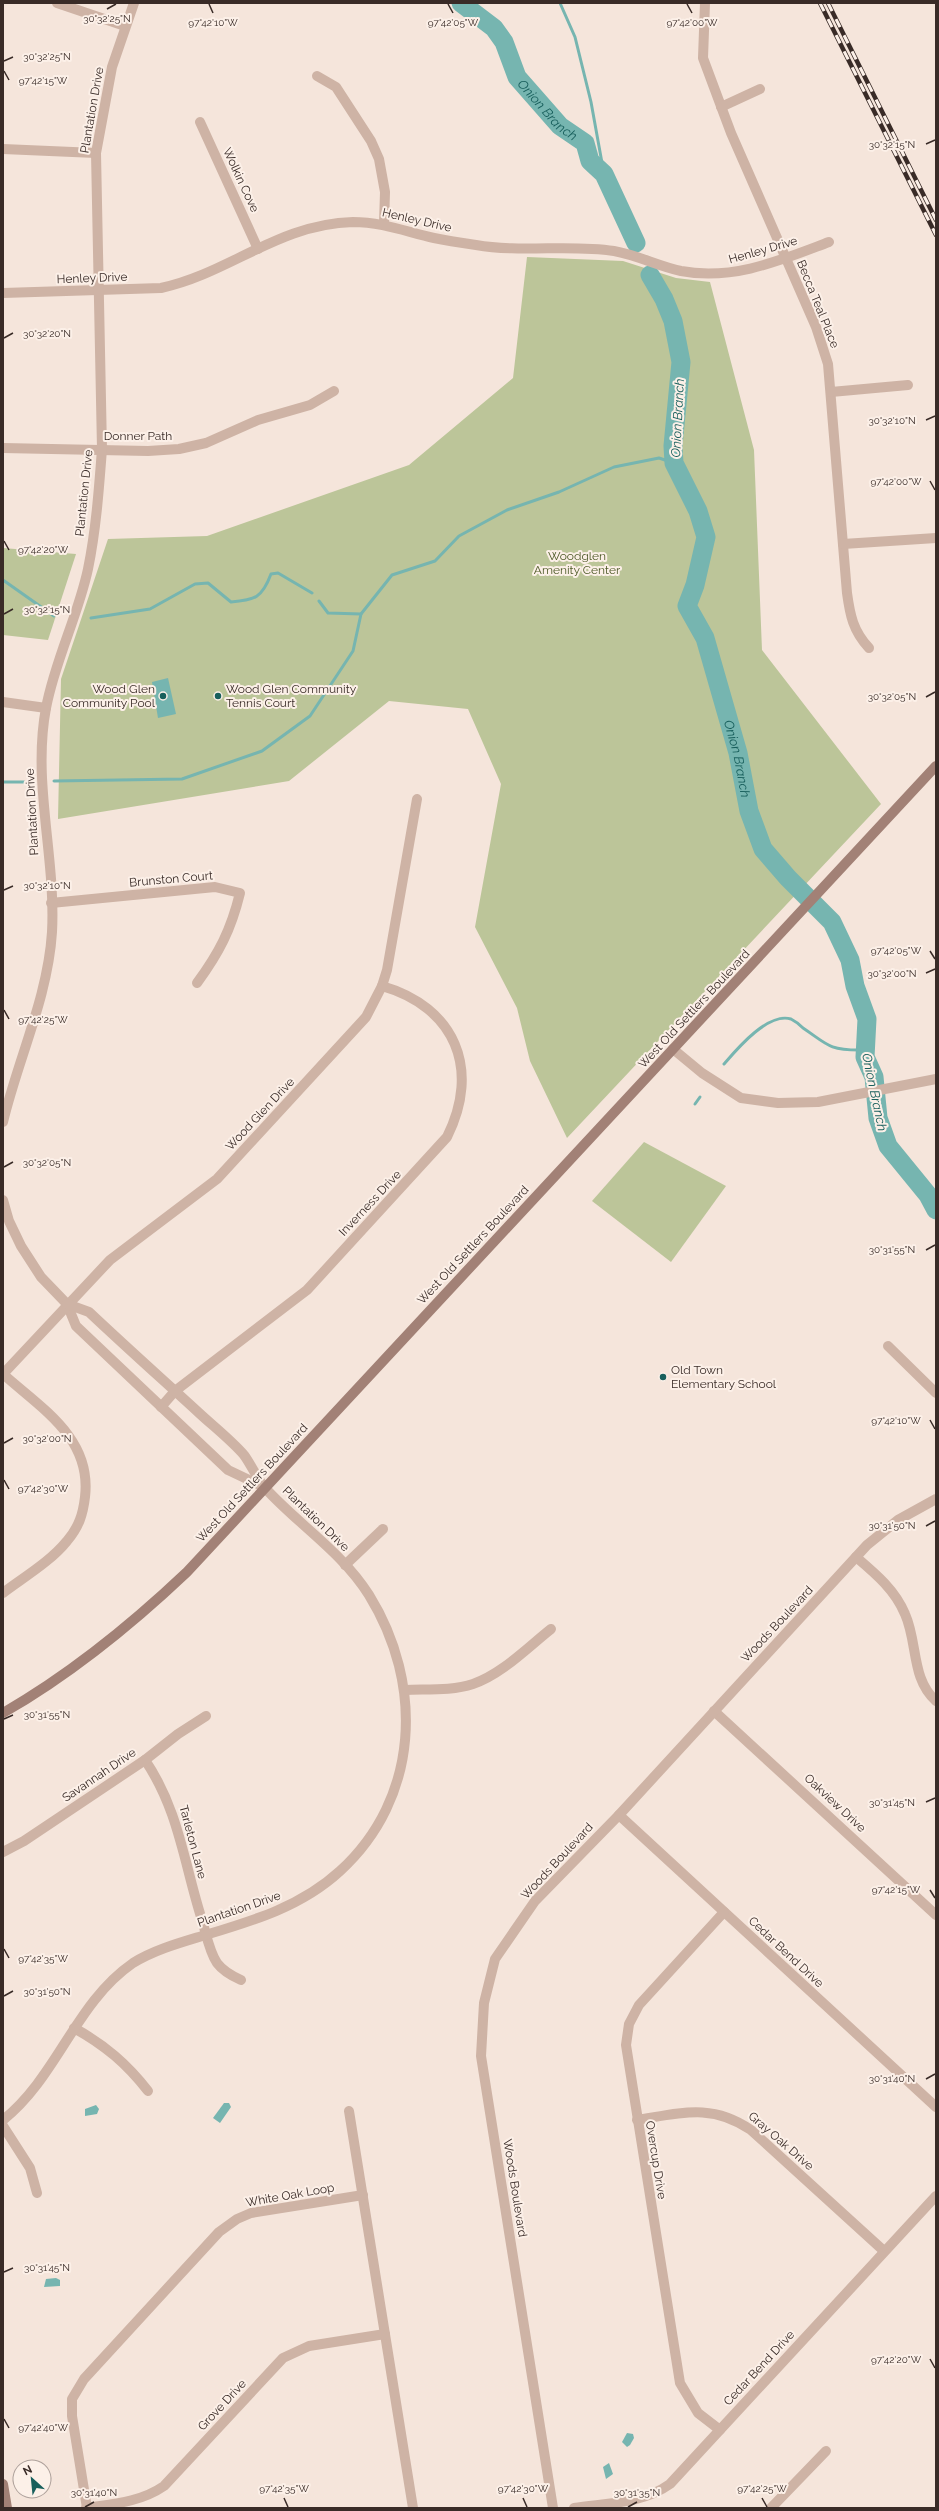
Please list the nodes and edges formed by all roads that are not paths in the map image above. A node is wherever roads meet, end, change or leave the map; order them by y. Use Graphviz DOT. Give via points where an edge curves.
graph roads {
  1 [pos="57,3"];
  2 [pos="134,3"];
  3 [pos="705,3"];
  4 [pos="125,26"];
  5 [pos="317,76"];
  6 [pos="760,89"];
  7 [pos="720,107"];
  8 [pos="200,122"];
  9 [pos="3,149"];
  10 [pos="96,153"];
  11 [pos="384,224"];
  12 [pos="828,242"];
  13 [pos="258,249"];
  14 [pos="786,258"];
  15 [pos="98,291"];
  16 [pos="3,294"];
  17 [pos="908,385"];
  18 [pos="334,391"];
  19 [pos="831,392"];
  20 [pos="3,448"];
  21 [pos="102,449"];
  22 [pos="936,538"];
  23 [pos="843,544"];
  24 [pos="869,648"];
  25 [pos="3,702"];
  26 [pos="46,708"];
  27 [pos="934,769"];
  28 [pos="417,799"];
  29 [pos="51,903"];
  30 [pos="197,983"];
  31 [pos="382,986"];
  32 [pos="673,1050"];
  33 [pos="936,1079"];
  34 [pos="3,1122"];
  35 [pos="3,1200"];
  36 [pos="67,1304"];
  37 [pos="888,1346"];
  38 [pos="3,1374"];
  39 [pos="175,1391"];
  40 [pos="936,1393"];
  41 [pos="161,1407"];
  42 [pos="264,1487"];
  43 [pos="936,1499"];
  44 [pos="383,1529"];
  45 [pos="856,1557"];
  46 [pos="345,1565"];
  47 [pos="3,1593"];
  48 [pos="551,1629"];
  49 [pos="405,1690"];
  50 [pos="936,1701"];
  51 [pos="714,1711"];
  52 [pos="3,1713"];
  53 [pos="206,1716"];
  54 [pos="145,1760"];
  55 [pos="619,1815"];
  56 [pos="3,1852"];
  57 [pos="724,1912"];
  58 [pos="936,1915"];
  59 [pos="207,1934"];
  60 [pos="241,1980"];
  61 [pos="74,2028"];
  62 [pos="148,2091"];
  63 [pos="936,2107"];
  64 [pos="350,2111"];
  65 [pos="3,2120"];
  66 [pos="637,2120"];
  67 [pos="3,2126"];
  68 [pos="37,2193"];
  69 [pos="363,2195"];
  70 [pos="936,2196"];
  71 [pos="884,2251"];
  72 [pos="385,2334"];
  73 [pos="720,2430"];
  74 [pos="826,2451"];
  75 [pos="3,2484"];
  76 [pos="7,2508"];
  77 [pos="86,2508"];
  78 [pos="413,2508"];
  79 [pos="553,2508"];
  80 [pos="574,2508"];
  81 [pos="771,2508"];
  1 -- 4 [label="street"];
  2 -- 4 [label="street, Plantation Drive"];
  3 -- 7 [label="street, Becca Teal Place" via="703,58"];
  4 -- 10 [label="street, Plantation Drive" via="112,67"];
  5 -- 11 [label="street" via="336,87 372,141 379,159 385,192"];
  6 -- 7 [label="street"];
  7 -- 14 [label="street, Becca Teal Place"];
  8 -- 13 [label="street, Wolkin Cove"];
  9 -- 10 [label="street"];
  10 -- 15 [label="street, Plantation Drive"];
  11 -- 13 [label="street, Henley Drive" via="339,223 310,227"];
  11 -- 14 [label="street, Henley Drive" via="434,238 489,248 614,251 679,271 708,275 737,273"];
  12 -- 14 [label="street, Henley Drive"];
  13 -- 15 [label="street, Henley Drive" via="181,284 161,288"];
  14 -- 19 [label="street, Becca Teal Place" via="816,327 828,364"];
  15 -- 16 [label="street, Henley Drive"];
  15 -- 21 [label="street, Plantation Drive"];
  17 -- 19 [label="street"];
  18 -- 21 [label="street, Donner Path" via="310,404 258,420 206,443 179,449"];
  19 -- 23 [label="street, Becca Teal Place"];
  20 -- 21 [label="street, Donner Path"];
  21 -- 26 [label="street, Plantation Drive" via="99,492 88,569"];
  22 -- 23 [label="street"];
  23 -- 24 [label="street, Becca Teal Place" via="852,624 858,636"];
  25 -- 26 [label="street"];
  26 -- 29 [label="street, Plantation Drive" via="43,806"];
  27 -- 32 [label="main road, West Old Settlers Boulevard"];
  28 -- 31 [label="street, Wood Glen Drive"];
  29 -- 30 [label="street, Brunston Court" via="215,887 240,893 218,955"];
  29 -- 34 [label="street, Plantation Drive" via="52,932 47,969"];
  31 -- 36 [label="street, Wood Glen Drive" via="366,1017 217,1179 110,1260"];
  31 -- 39 [label="street, Inverness Drive" via="399,991 432,1012 455,1044 460,1060 463,1092 456,1119 447,1136 307,1290"];
  32 -- 33 [label="street" via="702,1073 741,1098 778,1103 818,1102"];
  32 -- 42 [label="main road, West Old Settlers Boulevard"];
  35 -- 36 [label="street, Plantation Drive" via="9,1221 30,1262"];
  36 -- 38 [label="street, Wood Glen Drive"];
  36 -- 39 [label="street, Plantation Drive" via="89,1312"];
  36 -- 41 [label="street, Plantation Drive" via="76,1326"];
  37 -- 40 [label="street"];
  38 -- 47 [label="street" via="59,1424 75,1443 81,1453 86,1483 82,1519 68,1541"];
  39 -- 41 [label="street, Inverness Drive"];
  39 -- 42 [label="street, Plantation Drive" via="243,1454"];
  41 -- 42 [label="street, Plantation Drive" via="228,1470"];
  42 -- 46 [label="street, Plantation Drive" via="334,1551"];
  42 -- 52 [label="main road, West Old Settlers Boulevard" via="187,1572 117,1636"];
  43 -- 45 [label="street, Woods Boulevard" via="882,1532"];
  44 -- 46 [label="street"];
  45 -- 50 [label="street" via="884,1581 899,1600 911,1631 921,1683"];
  45 -- 51 [label="street, Woods Boulevard"];
  46 -- 49 [label="street, Plantation Drive" via="368,1594 387,1629"];
  48 -- 49 [label="street" via="493,1674 473,1684"];
  49 -- 59 [label="street, Plantation Drive" via="406,1728 402,1764 383,1814 361,1849 341,1871 298,1902 249,1922"];
  51 -- 55 [label="street, Woods Boulevard"];
  51 -- 58 [label="street, Oakview Drive"];
  53 -- 54 [label="street, Savannah Drive"];
  54 -- 56 [label="street, Savannah Drive" via="24,1841"];
  54 -- 59 [label="street, Tarleton Lane" via="165,1793 174,1814"];
  55 -- 57 [label="street, Cedar Bend Drive"];
  55 -- 79 [label="street, Woods Boulevard" via="535,1901 495,1959 481,2022 481,2056"];
  57 -- 63 [label="street, Cedar Bend Drive"];
  57 -- 66 [label="street, Overcup Drive" via="639,2005 629,2024 626,2052"];
  59 -- 60 [label="street, Tarleton Lane" via="216,1962 229,1974"];
  59 -- 61 [label="street, Plantation Drive" via="166,1948 134,1963 97,1996"];
  61 -- 62 [label="street" via="105,2046"];
  61 -- 65 [label="street, Plantation Drive" via="34,2091"];
  64 -- 69 [label="street"];
  66 -- 71 [label="street, Gray Oak Drive" via="695,2111 718,2113 739,2121"];
  66 -- 73 [label="street, Overcup Drive" via="680,2383 698,2413"];
  67 -- 68 [label="street" via="30,2168"];
  69 -- 72 [label="street"];
  69 -- 77 [label="street, White Oak Loop" via="258,2211 237,2219 220,2232 84,2379 72,2399 72,2416"];
  70 -- 71 [label="street, Cedar Bend Drive"];
  71 -- 73 [label="street, Cedar Bend Drive"];
  72 -- 77 [label="street, Grove Drive" via="309,2346 295,2351 273,2368 164,2486 138,2499"];
  72 -- 78 [label="street"];
  73 -- 80 [label="street, Cedar Bend Drive" via="664,2488 636,2500"];
  74 -- 81 [label="street"];
  75 -- 76 [label="main road"];
}
